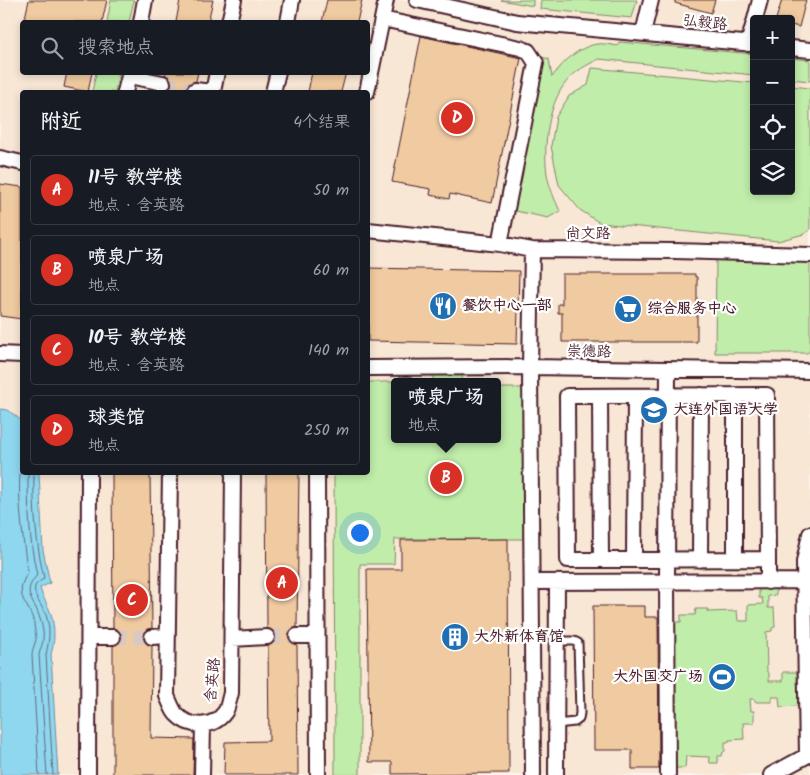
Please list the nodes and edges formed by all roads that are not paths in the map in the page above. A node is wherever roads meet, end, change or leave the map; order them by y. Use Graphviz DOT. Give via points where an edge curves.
graph roads {
  1 [pos="146,0"];
  2 [pos="234,0"];
  3 [pos="292,0"];
  4 [pos="386,0"];
  5 [pos="416,0"];
  6 [pos="651,0"];
  7 [pos="760,0"];
  8 [pos="756,15"];
  9 [pos="382,19"];
  10 [pos="141,20"];
  11 [pos="229,20"];
  12 [pos="288,20"];
  13 [pos="642,33"];
  14 [pos="750,44"];
  15 [pos="795,48"];
  16 [pos="810,50"];
  17 [pos="129,75"];
  18 [pos="133,75"];
  19 [pos="216,75"];
  20 [pos="277,75"];
  21 [pos="164,83"];
  22 [pos="125,90"];
  23 [pos="212,90"];
  24 [pos="274,90"];
  25 [pos="367,90"];
  26 [pos="0,158"];
  27 [pos="20,163"];
  28 [pos="370,230"];
  29 [pos="500,244"];
  30 [pos="532,250"];
  31 [pos="810,255"];
  32 [pos="0,354"];
  33 [pos="20,355"];
  34 [pos="530,367"];
  35 [pos="370,368"];
  36 [pos="668,369"];
  37 [pos="810,371"];
  38 [pos="700,395"];
  39 [pos="735,395"];
  40 [pos="600,396"];
  41 [pos="635,396"];
  42 [pos="668,396"];
  43 [pos="89,475"];
  44 [pos="170,475"];
  45 [pos="233,475"];
  46 [pos="317,475"];
  47 [pos="810,534"];
  48 [pos="735,559"];
  49 [pos="768,559"];
  50 [pos="601,560"];
  51 [pos="634,560"];
  52 [pos="667,560"];
  53 [pos="700,560"];
  54 [pos="804,581"];
  55 [pos="532,582"];
  56 [pos="557,582"];
  57 [pos="667,582"];
  58 [pos="768,582"];
  59 [pos="168,636"];
  60 [pos="297,636"];
  61 [pos="317,636"];
  62 [pos="88,637"];
  63 [pos="113,637"];
  64 [pos="152,637"];
  65 [pos="267,637"];
  66 [pos="232,639"];
  67 [pos="556,641"];
  68 [pos="556,724"];
  69 [pos="203,725"];
  70 [pos="809,755"];
  71 [pos="88,775"];
  72 [pos="202,775"];
  73 [pos="318,775"];
  74 [pos="534,775"];
  75 [pos="556,775"];
  76 [pos="668,775"];
  77 [pos="771,775"];
  1 -- 10 [label="street"];
  2 -- 11 [label="street"];
  3 -- 12 [label="street"];
  4 -- 9 [label="street"];
  5 -- 13 [label="street, 弘毅路" via="517,22"];
  6 -- 13 [label="street"];
  7 -- 8 [label="street"];
  9 -- 25 [label="street"];
  9 -- 29 [label="street" via="520,48 528,52 536,63"];
  13 -- 14 [label="street, 弘毅路"];
  15 -- 16 [label="street"];
  17 -- 22 [label="street"];
  18 -- 21 [label="street"];
  19 -- 23 [label="street"];
  20 -- 24 [label="street"];
  26 -- 27 [label="street"];
  28 -- 29 [label="street, 尚文路"];
  29 -- 30 [label="street, 尚文路"];
  30 -- 31 [label="street, 尚文路"];
  30 -- 34 [label="street"];
  32 -- 33 [label="street"];
  34 -- 35 [label="street, 崇德路"];
  34 -- 36 [label="street, 崇德路"];
  34 -- 55 [label="street"];
  36 -- 37 [label="street, 崇德路"];
  36 -- 42 [label="street"];
  38 -- 39 [label="street"];
  38 -- 42 [label="street"];
  38 -- 53 [label="street"];
  39 -- 48 [label="street"];
  39 -- 49 [label="street" via="767,395"];
  40 -- 41 [label="street"];
  40 -- 50 [label="street"];
  40 -- 50 [label="street" via="567,396 568,560"];
  41 -- 42 [label="street"];
  41 -- 51 [label="street"];
  42 -- 52 [label="street"];
  43 -- 62 [label="street"];
  44 -- 59 [label="street"];
  45 -- 66 [label="street, 含英路"];
  46 -- 61 [label="street"];
  47 -- 54 [label="street"];
  48 -- 49 [label="street"];
  48 -- 53 [label="street"];
  49 -- 58 [label="street"];
  50 -- 51 [label="street"];
  51 -- 52 [label="street"];
  52 -- 53 [label="street"];
  52 -- 57 [label="street"];
  54 -- 58 [label="street"];
  54 -- 70 [label="street"];
  55 -- 56 [label="street"];
  55 -- 74 [label="street"];
  56 -- 57 [label="street"];
  56 -- 67 [label="street"];
  57 -- 58 [label="street"];
  57 -- 76 [label="street"];
  59 -- 64 [label="street"];
  59 -- 69 [label="street" via="167,696 176,713 186,722"];
  60 -- 61 [label="street"];
  61 -- 73 [label="street"];
  62 -- 63 [label="street"];
  62 -- 71 [label="street"];
  65 -- 66 [label="street"];
  66 -- 69 [label="street, 含英路" via="231,693 225,712 212,723"];
  67 -- 68 [label="street"];
  67 -- 68 [label="lane" via="574,640 578,643 580,713 576,722"];
  68 -- 75 [label="street"];
  69 -- 72 [label="street"];
  70 -- 77 [label="street"];
}
